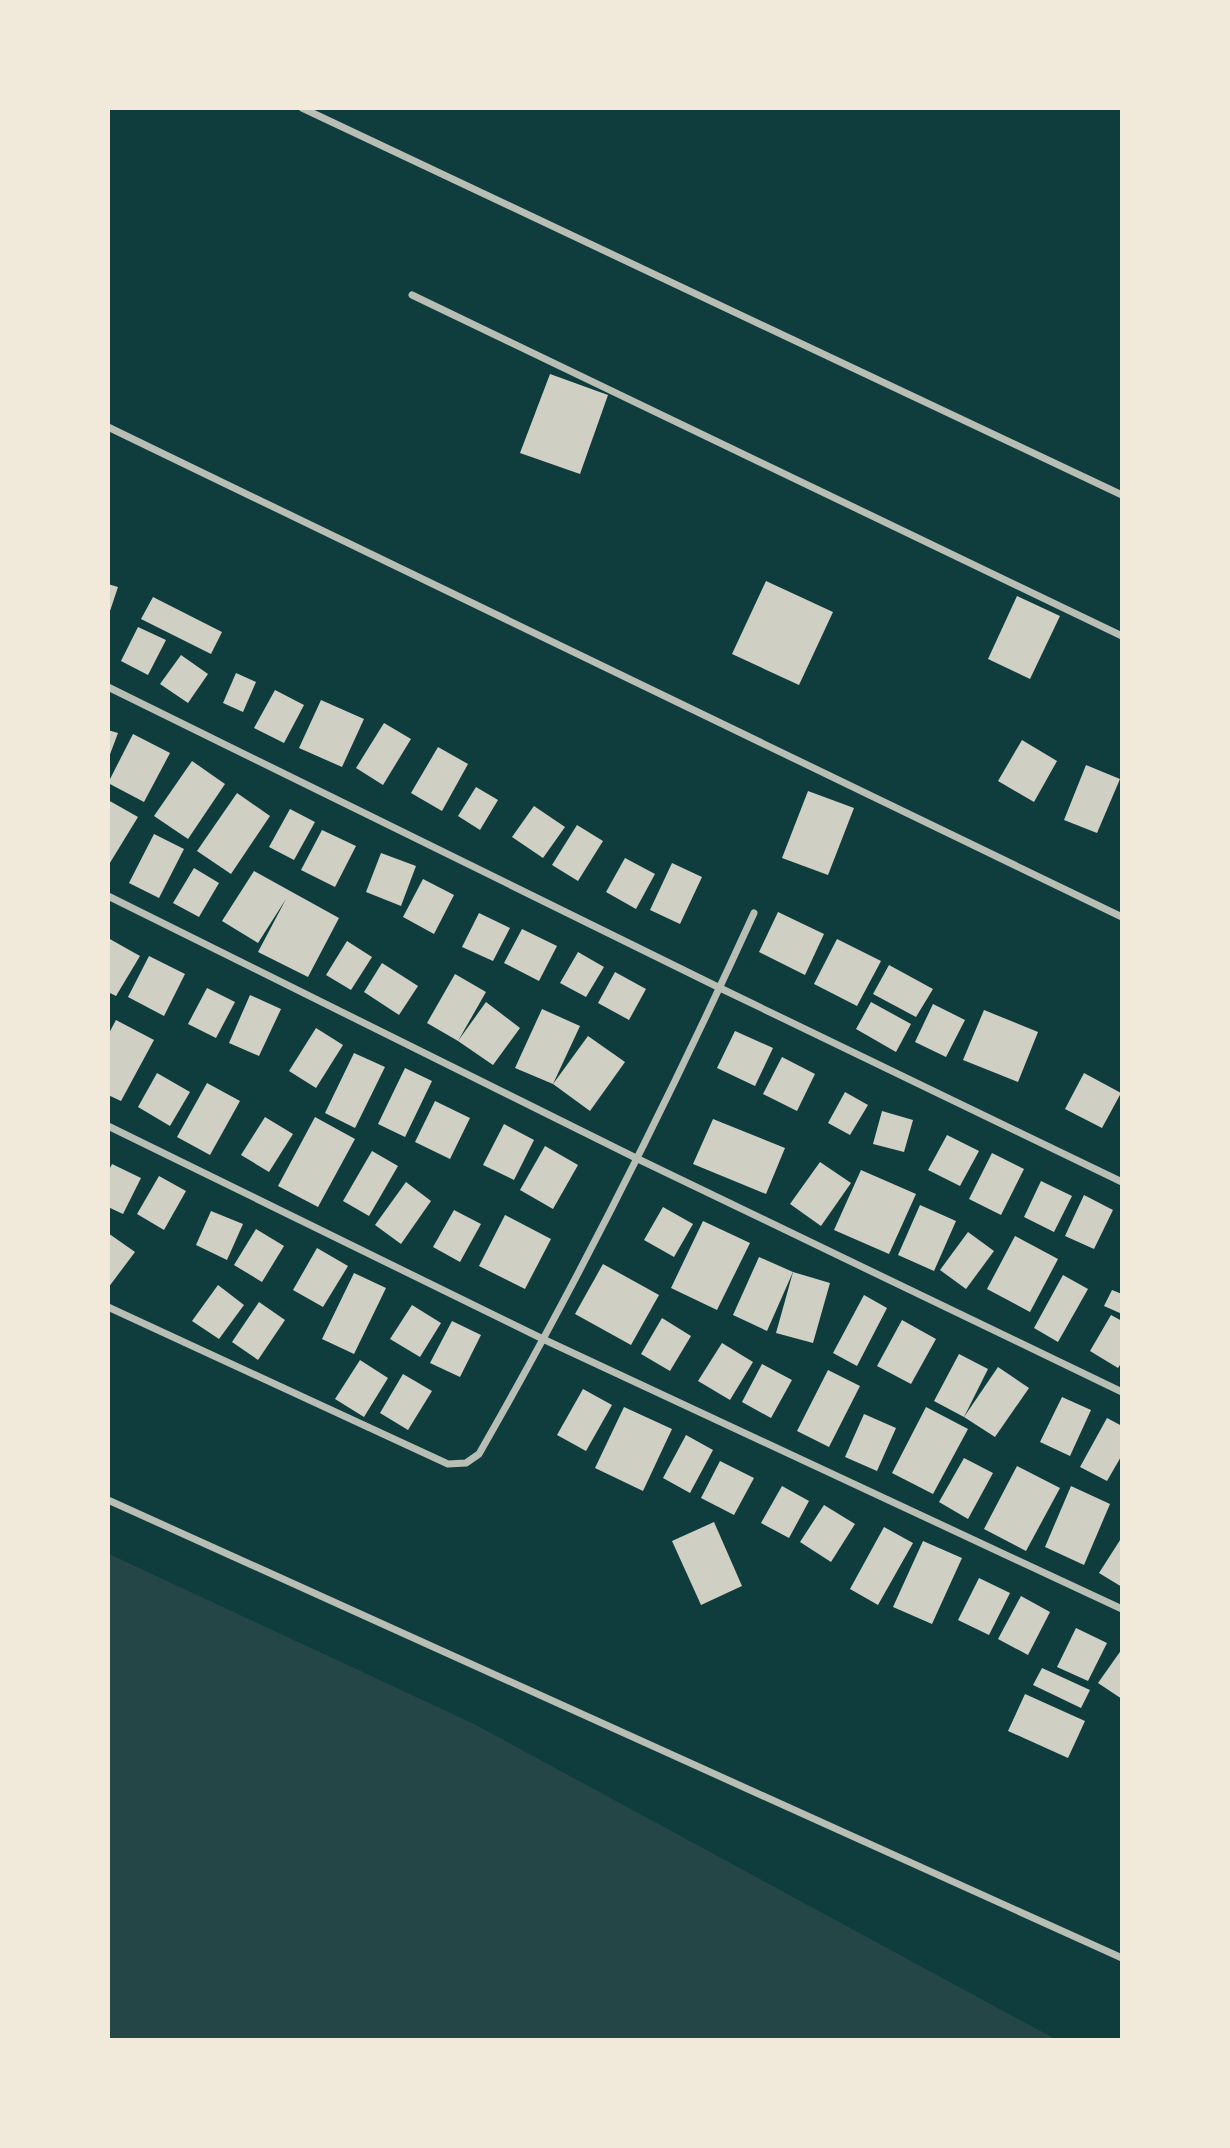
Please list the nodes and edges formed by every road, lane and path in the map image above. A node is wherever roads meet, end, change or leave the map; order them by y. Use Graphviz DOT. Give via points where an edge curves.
graph roads {
  1 [pos="302,108"];
  2 [pos="412,295"];
  3 [pos="108,427"];
  4 [pos="1122,495"];
  5 [pos="1122,636"];
  6 [pos="108,687"];
  7 [pos="108,896"];
  8 [pos="754,912"];
  9 [pos="1122,917"];
  10 [pos="720,988"];
  11 [pos="108,1126"];
  12 [pos="638,1159"];
  13 [pos="1122,1182"];
  14 [pos="108,1307"];
  15 [pos="545,1340"];
  16 [pos="1122,1392"];
  17 [pos="108,1500"];
  18 [pos="1122,1609"];
  19 [pos="1122,1958"];
  1 -- 4 [label="street"];
  2 -- 5 [label="street"];
  3 -- 9 [label="street"];
  6 -- 10 [label="street"];
  7 -- 12 [label="street"];
  8 -- 10 [label="street"];
  10 -- 12 [label="street"];
  10 -- 13 [label="street"];
  11 -- 15 [label="street"];
  12 -- 15 [label="street"];
  12 -- 16 [label="street"];
  14 -- 15 [label="street" via="448,1464 466,1463 479,1454"];
  15 -- 18 [label="street"];
  17 -- 19 [label="street"];
}
